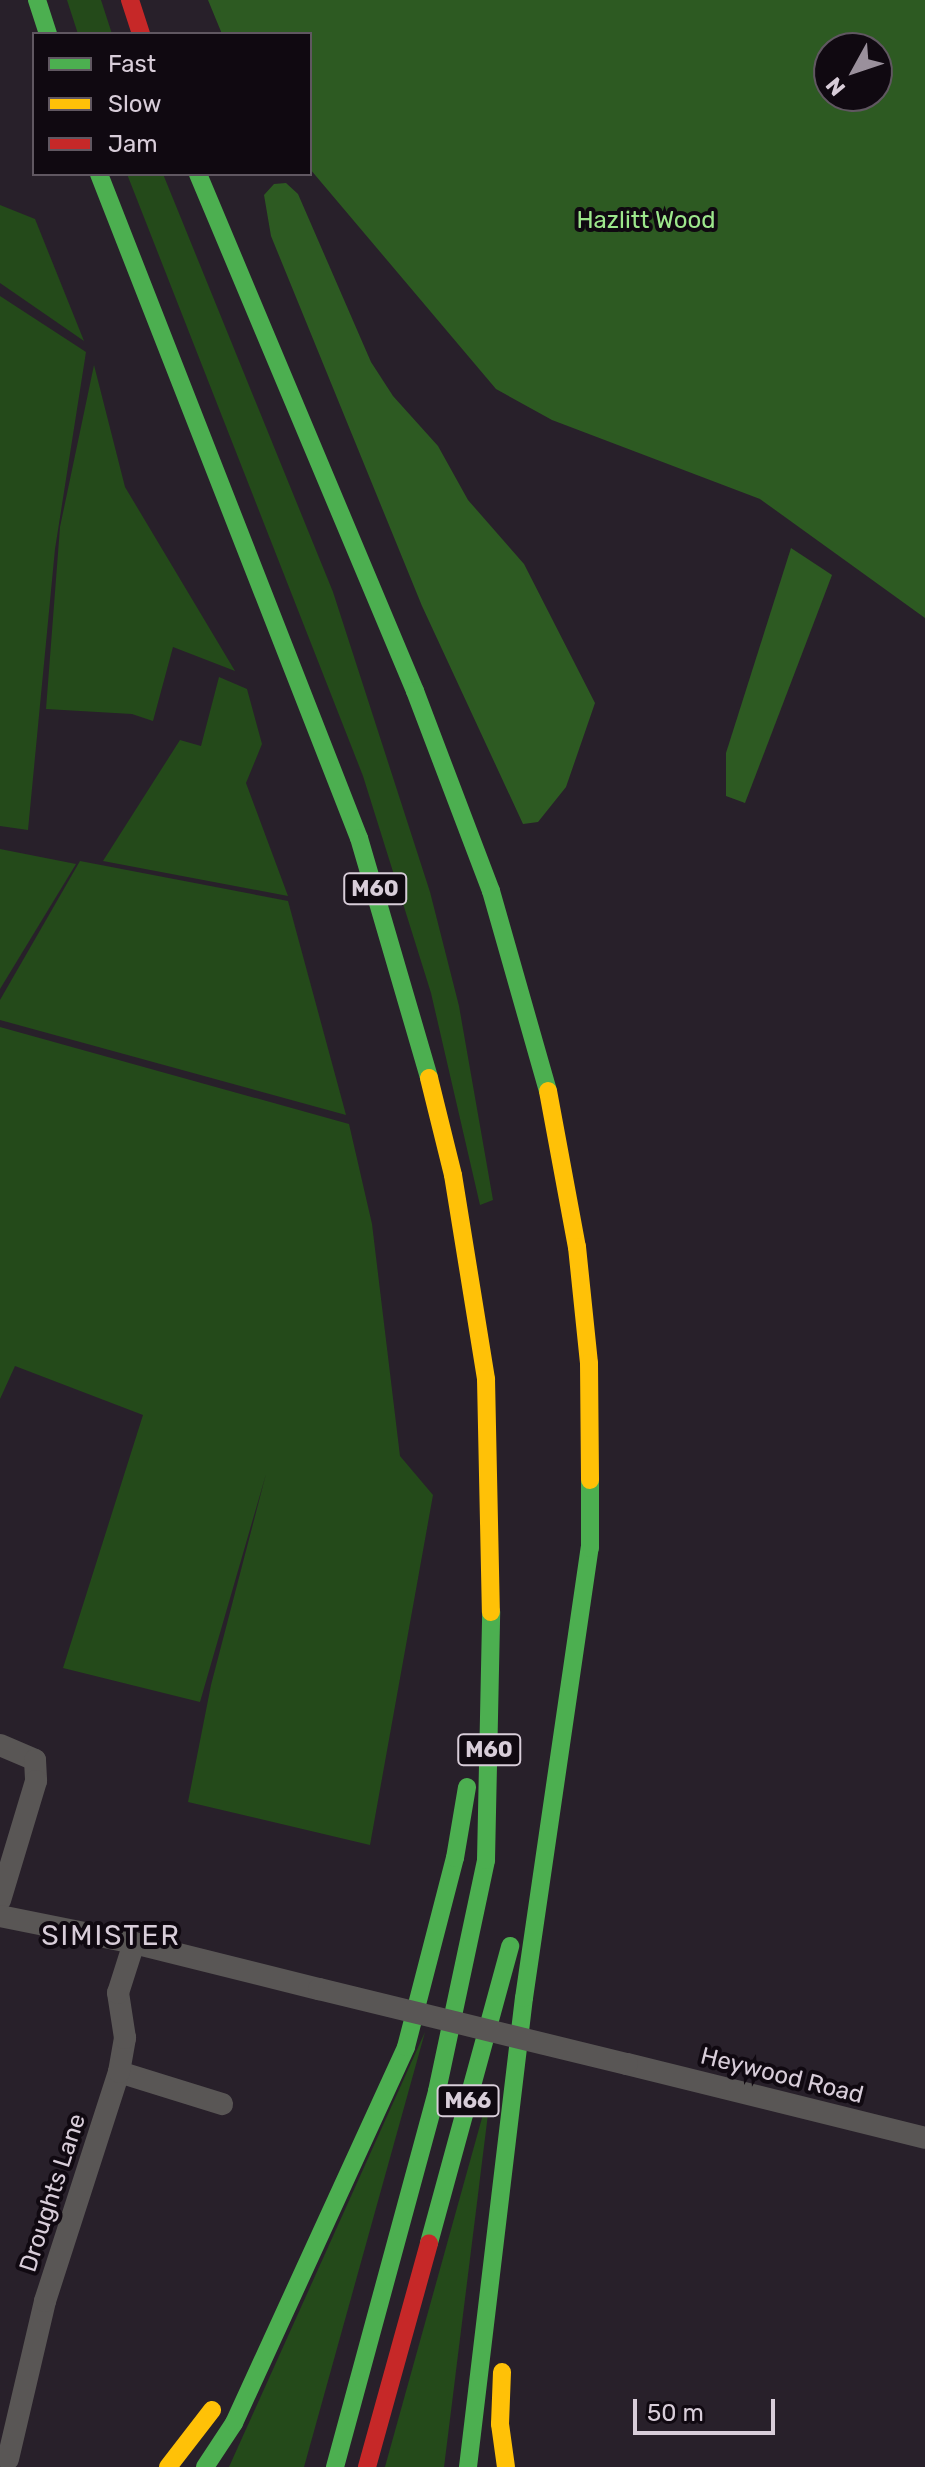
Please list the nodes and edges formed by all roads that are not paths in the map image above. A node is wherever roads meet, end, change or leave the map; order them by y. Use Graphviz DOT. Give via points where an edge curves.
graph roads {
  1 [pos="37,0"];
  2 [pos="130,0"];
  3 [pos="47,32"];
  4 [pos="140,32"];
  5 [pos="100,176"];
  6 [pos="199,176"];
  7 [pos="492,1641"];
  8 [pos="567,1734"];
  9 [pos="0,1745"];
  10 [pos="486,1860"];
  11 [pos="0,1900"];
  12 [pos="0,1916"];
  13 [pos="134,1943"];
  14 [pos="515,2068"];
  15 [pos="119,2072"];
  16 [pos="222,2104"];
  17 [pos="925,2138"];
  18 [pos="362,2147"];
  19 [pos="241,2359"];
  20 [pos="220,2397"];
  21 [pos="8,2459"];
  22 [pos="168,2467"];
  23 [pos="205,2467"];
  24 [pos="335,2467"];
  25 [pos="367,2467"];
  26 [pos="468,2467"];
  27 [pos="506,2467"];
  1 -- 3 [label="highway"];
  2 -- 4 [label="highway"];
  5 -- 7 [label="highway, M60" via="315,720 409,1000 453,1175 486,1379"];
  6 -- 8 [label="highway" via="415,691 491,891 545,1077 577,1247 593,1445 590,1548"];
  7 -- 10 [label="highway, M60"];
  7 -- 18 [label="highway" via="455,1858 429,1968 406,2047"];
  8 -- 14 [label="highway"];
  8 -- 25 [label="highway, M66"];
  9 -- 11 [label="street" via="35,1760 36,1781"];
  10 -- 24 [label="highway, M66" via="437,2091"];
  12 -- 13 [label="street, Heywood Road"];
  13 -- 15 [label="street, Droughts Lane" via="118,1993 125,2038"];
  13 -- 17 [label="street, Heywood Road, bridge"];
  14 -- 26 [label="highway"];
  14 -- 27 [label="highway" via="500,2424"];
  15 -- 16 [label="street"];
  15 -- 21 [label="street, Droughts Lane" via="45,2301"];
  18 -- 19 [label="highway"];
  18 -- 23 [label="highway" via="234,2423"];
  20 -- 22 [label="highway"];
}
